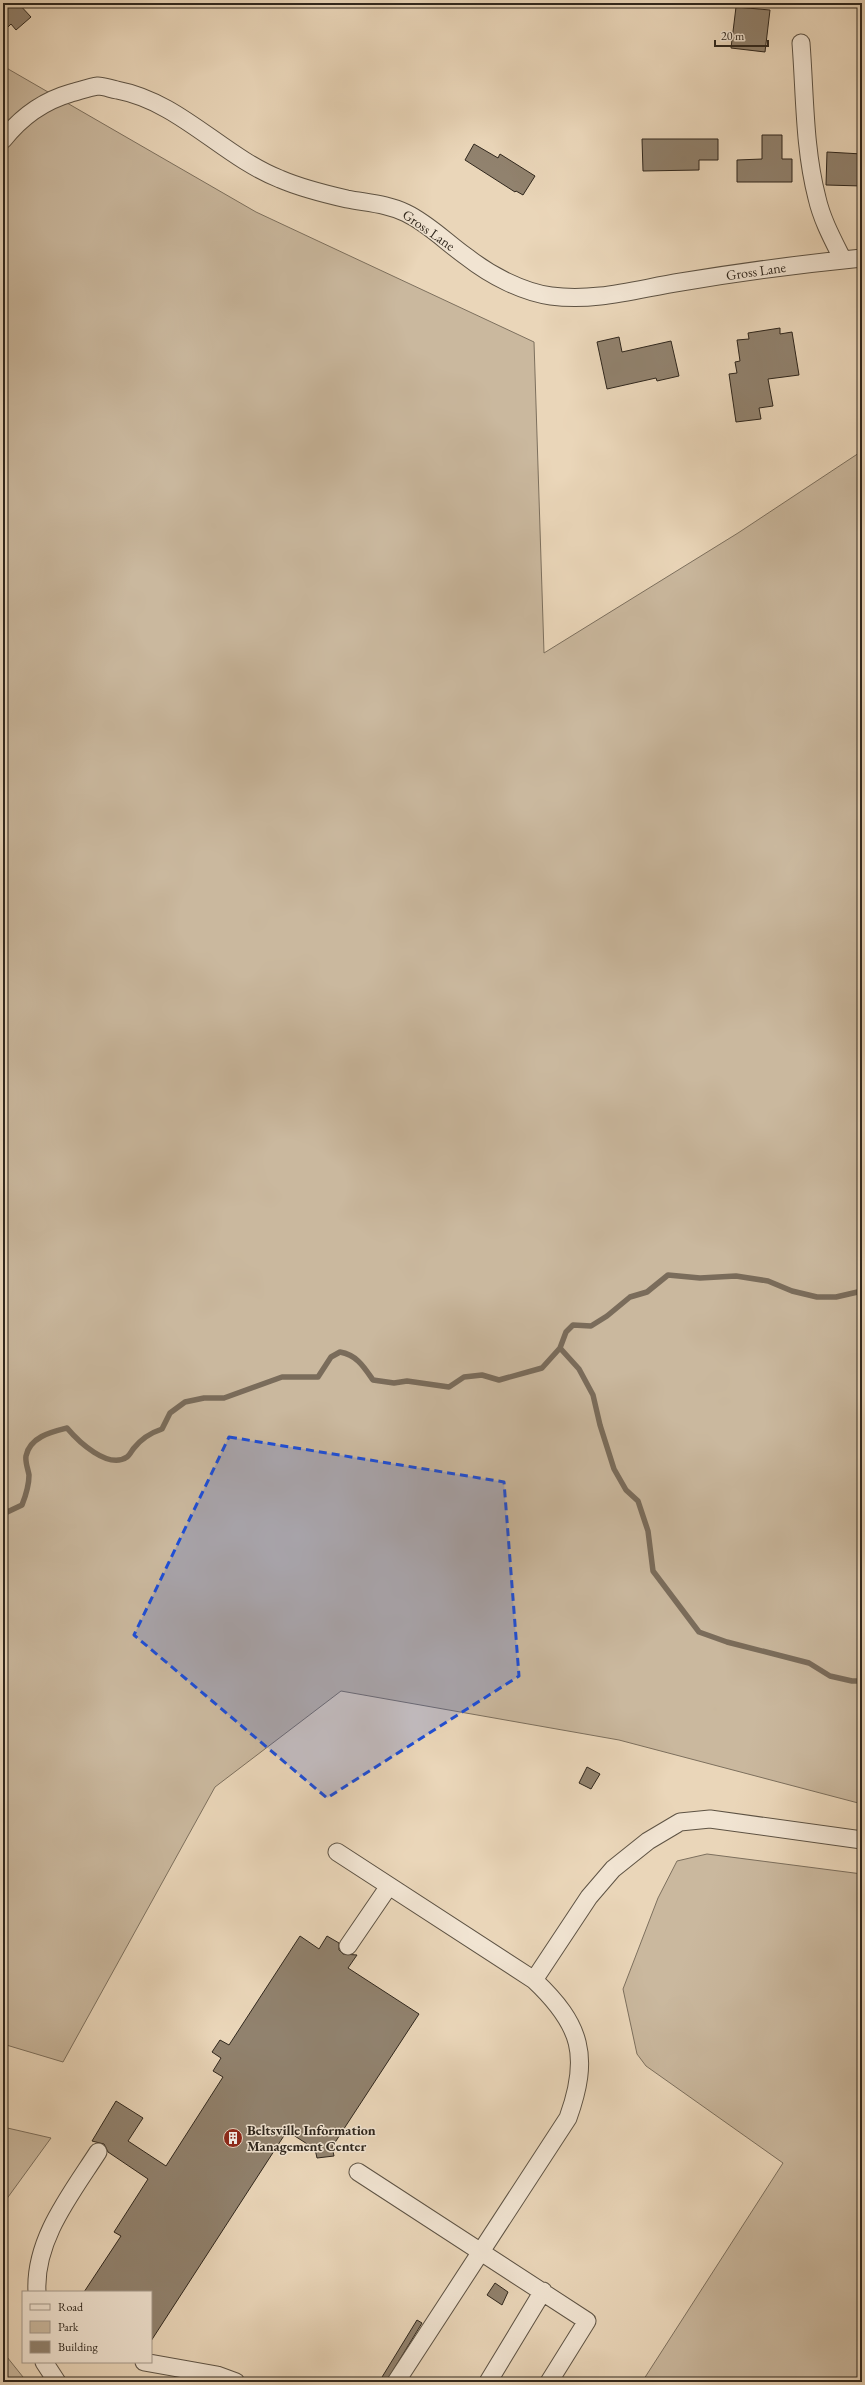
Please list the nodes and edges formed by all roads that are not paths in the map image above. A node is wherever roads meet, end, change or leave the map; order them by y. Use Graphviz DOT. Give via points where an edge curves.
graph roads {
  1 [pos="801,43"];
  2 [pos="3,140"];
  3 [pos="862,258"];
  4 [pos="843,260"];
  5 [pos="862,1840"];
  6 [pos="337,1852"];
  7 [pos="389,1886"];
  8 [pos="348,1946"];
  9 [pos="534,1980"];
  10 [pos="98,2152"];
  11 [pos="358,2172"];
  12 [pos="480,2253"];
  13 [pos="37,2291"];
  14 [pos="543,2291"];
  15 [pos="45,2363"];
  16 [pos="150,2363"];
  17 [pos="56,2382"];
  18 [pos="236,2382"];
  19 [pos="396,2382"];
  20 [pos="488,2382"];
  21 [pos="549,2382"];
  1 -- 4 [label="street" via="811,171 825,224"];
  2 -- 4 [label="street, Gross Lane" via="14,127 50,99 98,86 130,92 159,104 258,169 281,180 314,190 390,206 407,213 467,258 528,291 550,296 607,297 678,282"];
  3 -- 4 [label="street, Gross Lane"];
  5 -- 9 [label="street" via="710,1819 680,1822 648,1841 613,1869 589,1897"];
  6 -- 7 [label="street"];
  7 -- 8 [label="street"];
  7 -- 9 [label="street"];
  9 -- 12 [label="street" via="554,2000 570,2024 579,2051 581,2074 568,2118"];
  10 -- 13 [label="street" via="55,2220 36,2278"];
  11 -- 12 [label="street"];
  12 -- 14 [label="street"];
  12 -- 19 [label="street"];
  14 -- 20 [label="street"];
  14 -- 21 [label="street" via="586,2321"];
  15 -- 17 [label="street"];
  16 -- 18 [label="street" via="217,2375"];
}
